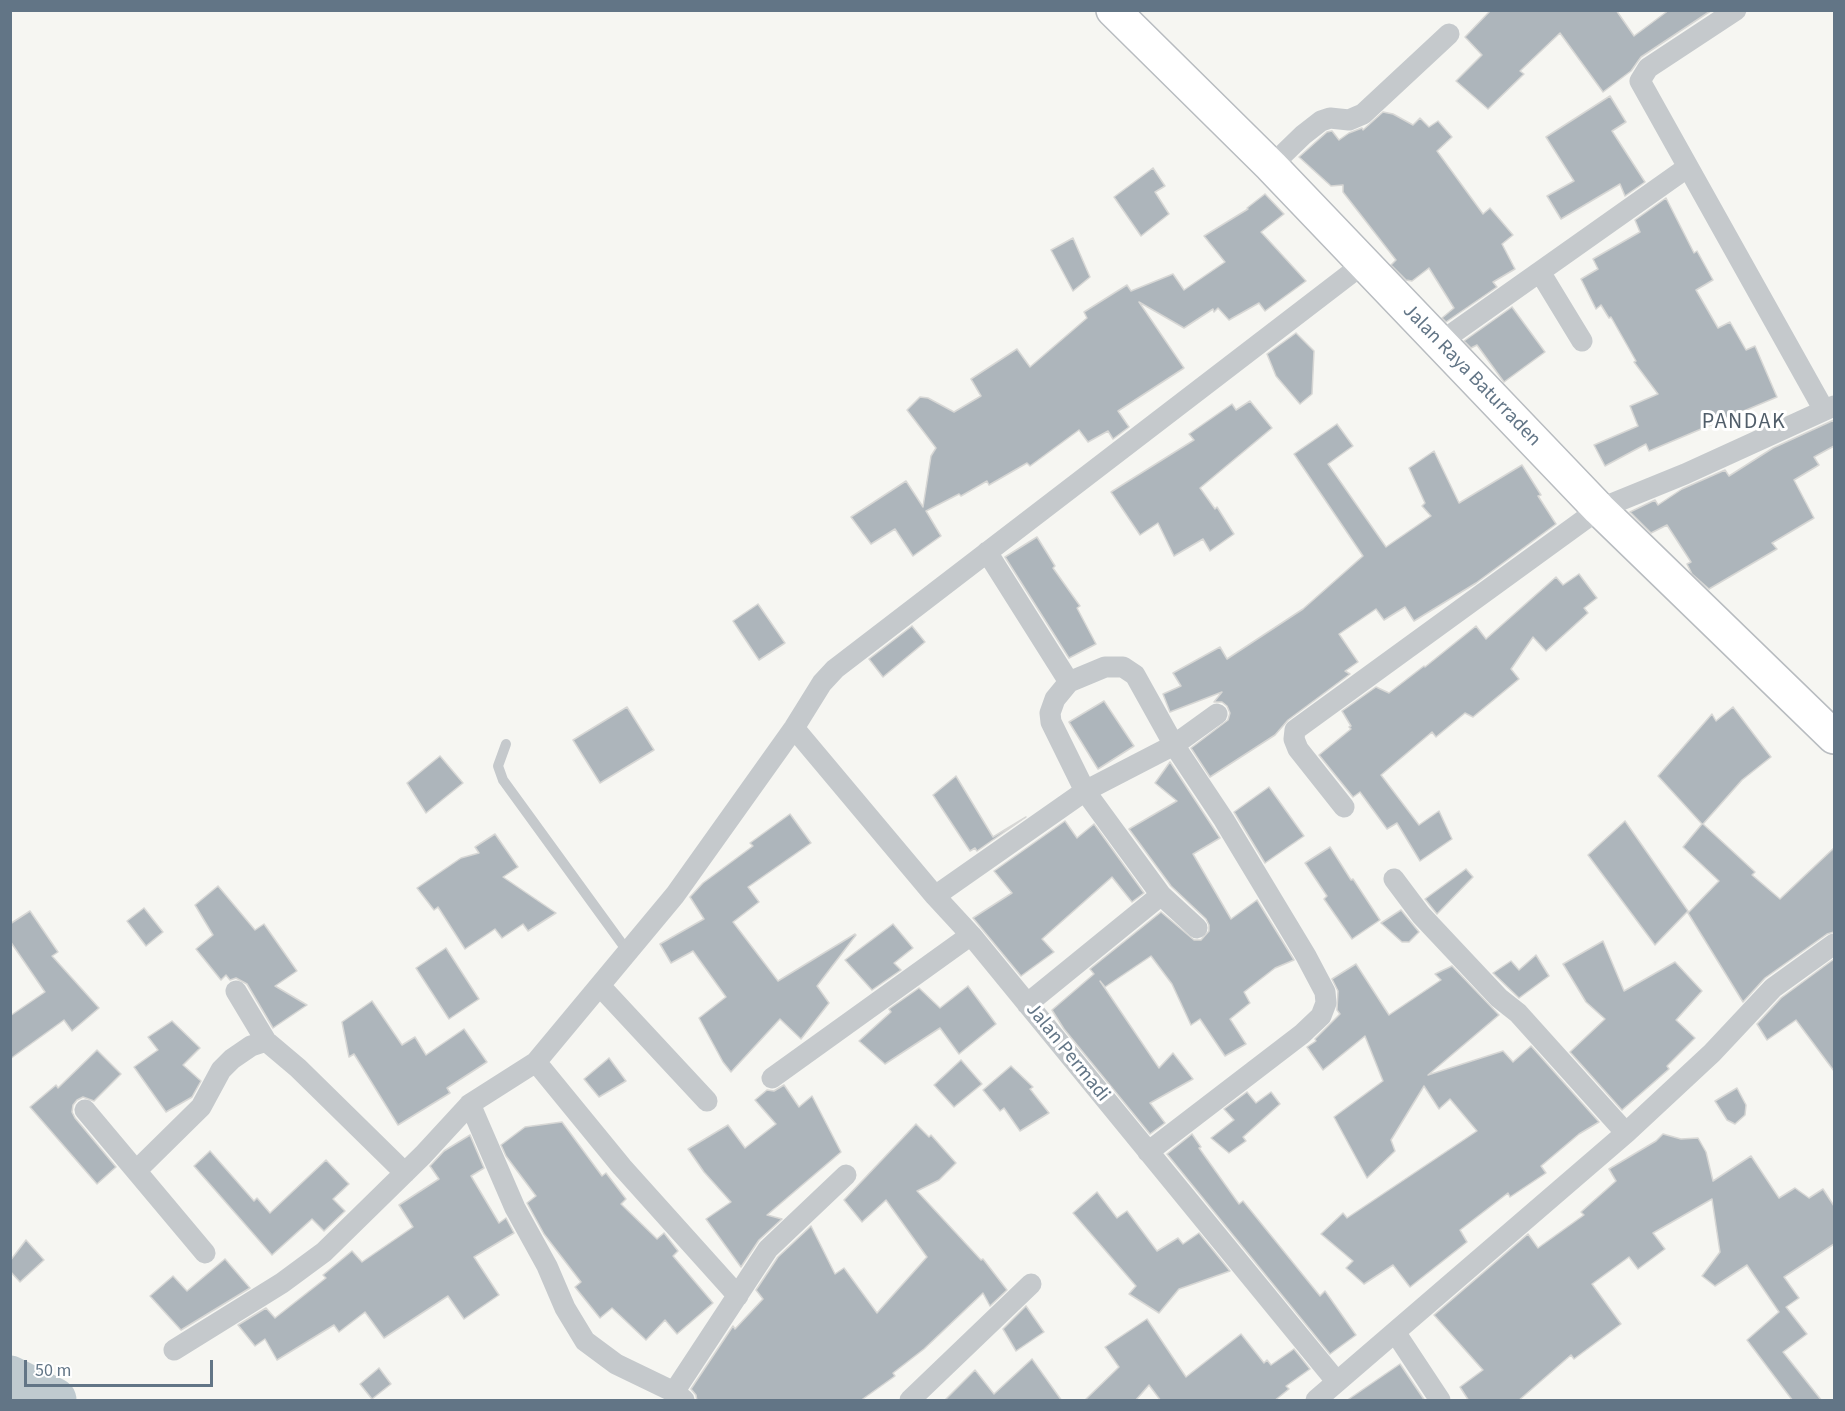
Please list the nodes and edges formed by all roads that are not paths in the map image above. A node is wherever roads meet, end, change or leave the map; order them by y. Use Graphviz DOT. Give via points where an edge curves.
graph roads {
  1 [pos="1113,10"];
  2 [pos="1736,10"];
  3 [pos="1449,34"];
  4 [pos="1271,166"];
  5 [pos="1688,166"];
  6 [pos="1363,264"];
  7 [pos="1540,272"];
  8 [pos="1582,341"];
  9 [pos="1440,343"];
  10 [pos="1829,408"];
  11 [pos="1599,509"];
  12 [pos="987,552"];
  13 [pos="1068,682"];
  14 [pos="1217,714"];
  15 [pos="794,728"];
  16 [pos="1834,737"];
  17 [pos="506,744"];
  18 [pos="1174,745"];
  19 [pos="1084,791"];
  20 [pos="1344,807"];
  21 [pos="1394,879"];
  22 [pos="1161,895"];
  23 [pos="935,896"];
  24 [pos="1197,928"];
  25 [pos="971,935"];
  26 [pos="1834,944"];
  27 [pos="628,952"];
  28 [pos="600,986"];
  29 [pos="236,991"];
  30 [pos="1027,1004"];
  31 [pos="266,1041"];
  32 [pos="536,1062"];
  33 [pos="772,1078"];
  34 [pos="707,1101"];
  35 [pos="470,1104"];
  36 [pos="85,1110"];
  37 [pos="1626,1133"];
  38 [pos="1148,1152"];
  39 [pos="136,1171"];
  40 [pos="405,1173"];
  41 [pos="846,1175"];
  42 [pos="205,1253"];
  43 [pos="1031,1284"];
  44 [pos="738,1296"];
  45 [pos="1395,1332"];
  46 [pos="174,1350"];
  47 [pos="1336,1382"];
  48 [pos="681,1387"];
  49 [pos="910,1401"];
  50 [pos="1316,1401"];
  51 [pos="1440,1401"];
  1 -- 4 [label="main road, Jalan Raya Baturraden"];
  2 -- 5 [label="street" via="1648,68 1640,81"];
  3 -- 4 [label="street" via="1363,114 1349,120 1321,121"];
  4 -- 6 [label="main road, Jalan Raya Baturraden"];
  5 -- 7 [label="street"];
  5 -- 10 [label="street"];
  6 -- 9 [label="main road, Jalan Raya Baturraden"];
  6 -- 12 [label="street"];
  7 -- 8 [label="street"];
  7 -- 9 [label="street"];
  9 -- 11 [label="main road, Jalan Raya Baturraden"];
  10 -- 11 [label="street"];
  11 -- 16 [label="main road, Jalan Raya Baturraden"];
  11 -- 20 [label="street" via="1295,730 1298,749"];
  12 -- 13 [label="street"];
  12 -- 15 [label="street" via="835,669 822,682"];
  13 -- 18 [label="street" via="1105,667 1123,667 1135,675"];
  13 -- 19 [label="street" via="1054,699 1051,722"];
  14 -- 18 [label="street"];
  15 -- 23 [label="street, Jalan Permadi"];
  15 -- 27 [label="street" via="675,895"];
  17 -- 27 [label="lane" via="498,766 503,780"];
  18 -- 19 [label="street"];
  18 -- 38 [label="street" via="1300,947 1325,992 1326,1003 1321,1016 1302,1034"];
  19 -- 22 [label="street"];
  19 -- 23 [label="street"];
  21 -- 37 [label="street" via="1421,915 1518,1013"];
  22 -- 24 [label="street"];
  22 -- 30 [label="street"];
  23 -- 25 [label="street, Jalan Permadi"];
  25 -- 30 [label="street, Jalan Permadi"];
  25 -- 33 [label="street"];
  26 -- 37 [label="street" via="1773,988 1712,1053"];
  27 -- 28 [label="street"];
  28 -- 32 [label="street"];
  28 -- 34 [label="street"];
  29 -- 31 [label="street"];
  30 -- 38 [label="street, Jalan Permadi"];
  31 -- 39 [label="street" via="232,1059 221,1070 201,1107"];
  31 -- 40 [label="street"];
  32 -- 35 [label="street"];
  32 -- 44 [label="street" via="622,1167"];
  35 -- 40 [label="street"];
  35 -- 48 [label="street" via="515,1208 585,1341 616,1364"];
  36 -- 39 [label="street"];
  37 -- 45 [label="street"];
  38 -- 47 [label="street, Jalan Permadi"];
  39 -- 42 [label="street"];
  40 -- 46 [label="street" via="324,1252"];
  41 -- 44 [label="street" via="768,1249"];
  43 -- 49 [label="street"];
  44 -- 48 [label="street"];
  45 -- 47 [label="street"];
  45 -- 51 [label="street"];
  47 -- 50 [label="street"];
}
